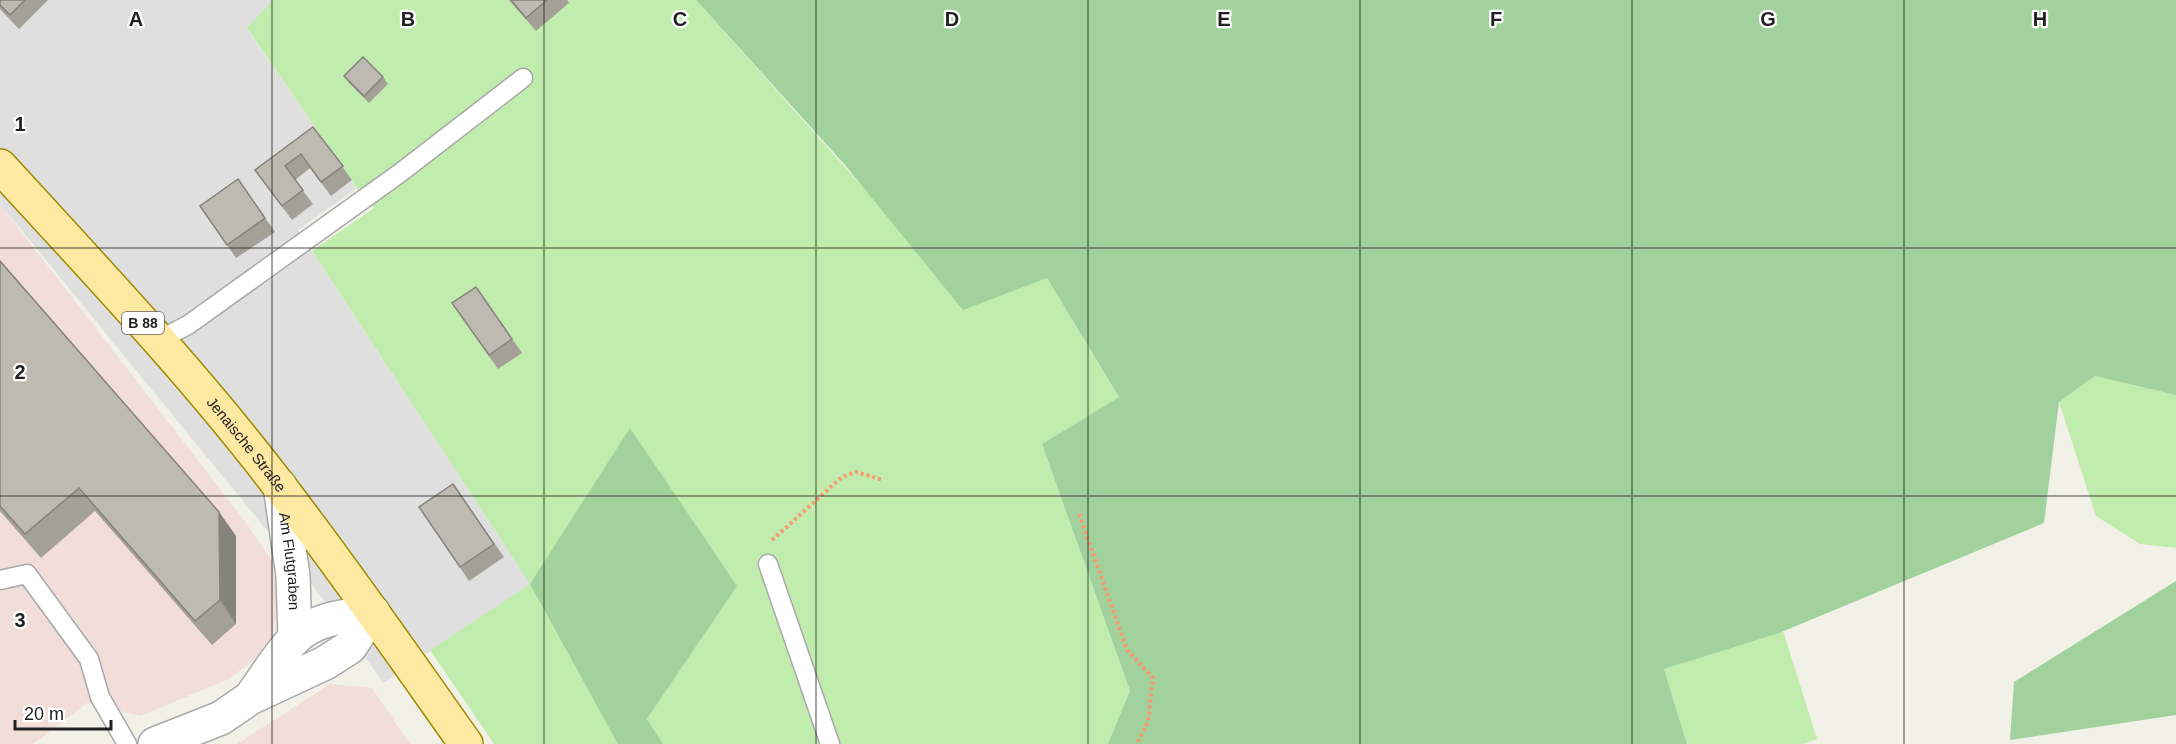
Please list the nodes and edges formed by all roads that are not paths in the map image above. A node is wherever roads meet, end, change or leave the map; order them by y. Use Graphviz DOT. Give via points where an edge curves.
graph roads {
  1 [pos="523,78"];
  2 [pos="0,166"];
  3 [pos="159,340"];
  4 [pos="280,486"];
  5 [pos="768,564"];
  6 [pos="0,580"];
  7 [pos="373,612"];
  8 [pos="295,638"];
  9 [pos="250,698"];
  10 [pos="128,744"];
  11 [pos="155,744"];
  12 [pos="466,744"];
  13 [pos="830,744"];
  1 -- 3 [label="lane" via="400,174 188,325"];
  2 -- 3 [label="main road, Jenaische Straße / B 88"];
  3 -- 4 [label="main road, Jenaische Straße / B 88"];
  4 -- 7 [label="main road, Jenaische Straße / B 88"];
  4 -- 8 [label="street, Am Flutgraben" via="293,576"];
  5 -- 13 [label="lane"];
  6 -- 10 [label="lane" via="27,574 88,659 100,697"];
  7 -- 8 [label="street, Am Flutgraben" via="317,624"];
  7 -- 9 [label="street, Am Flutgraben" via="350,647"];
  7 -- 12 [label="main road, Jenaische Straße / B 88"];
  8 -- 9 [label="street, Am Flutgraben"];
  9 -- 11 [label="street, Am Flutgraben" via="221,718"];
}
